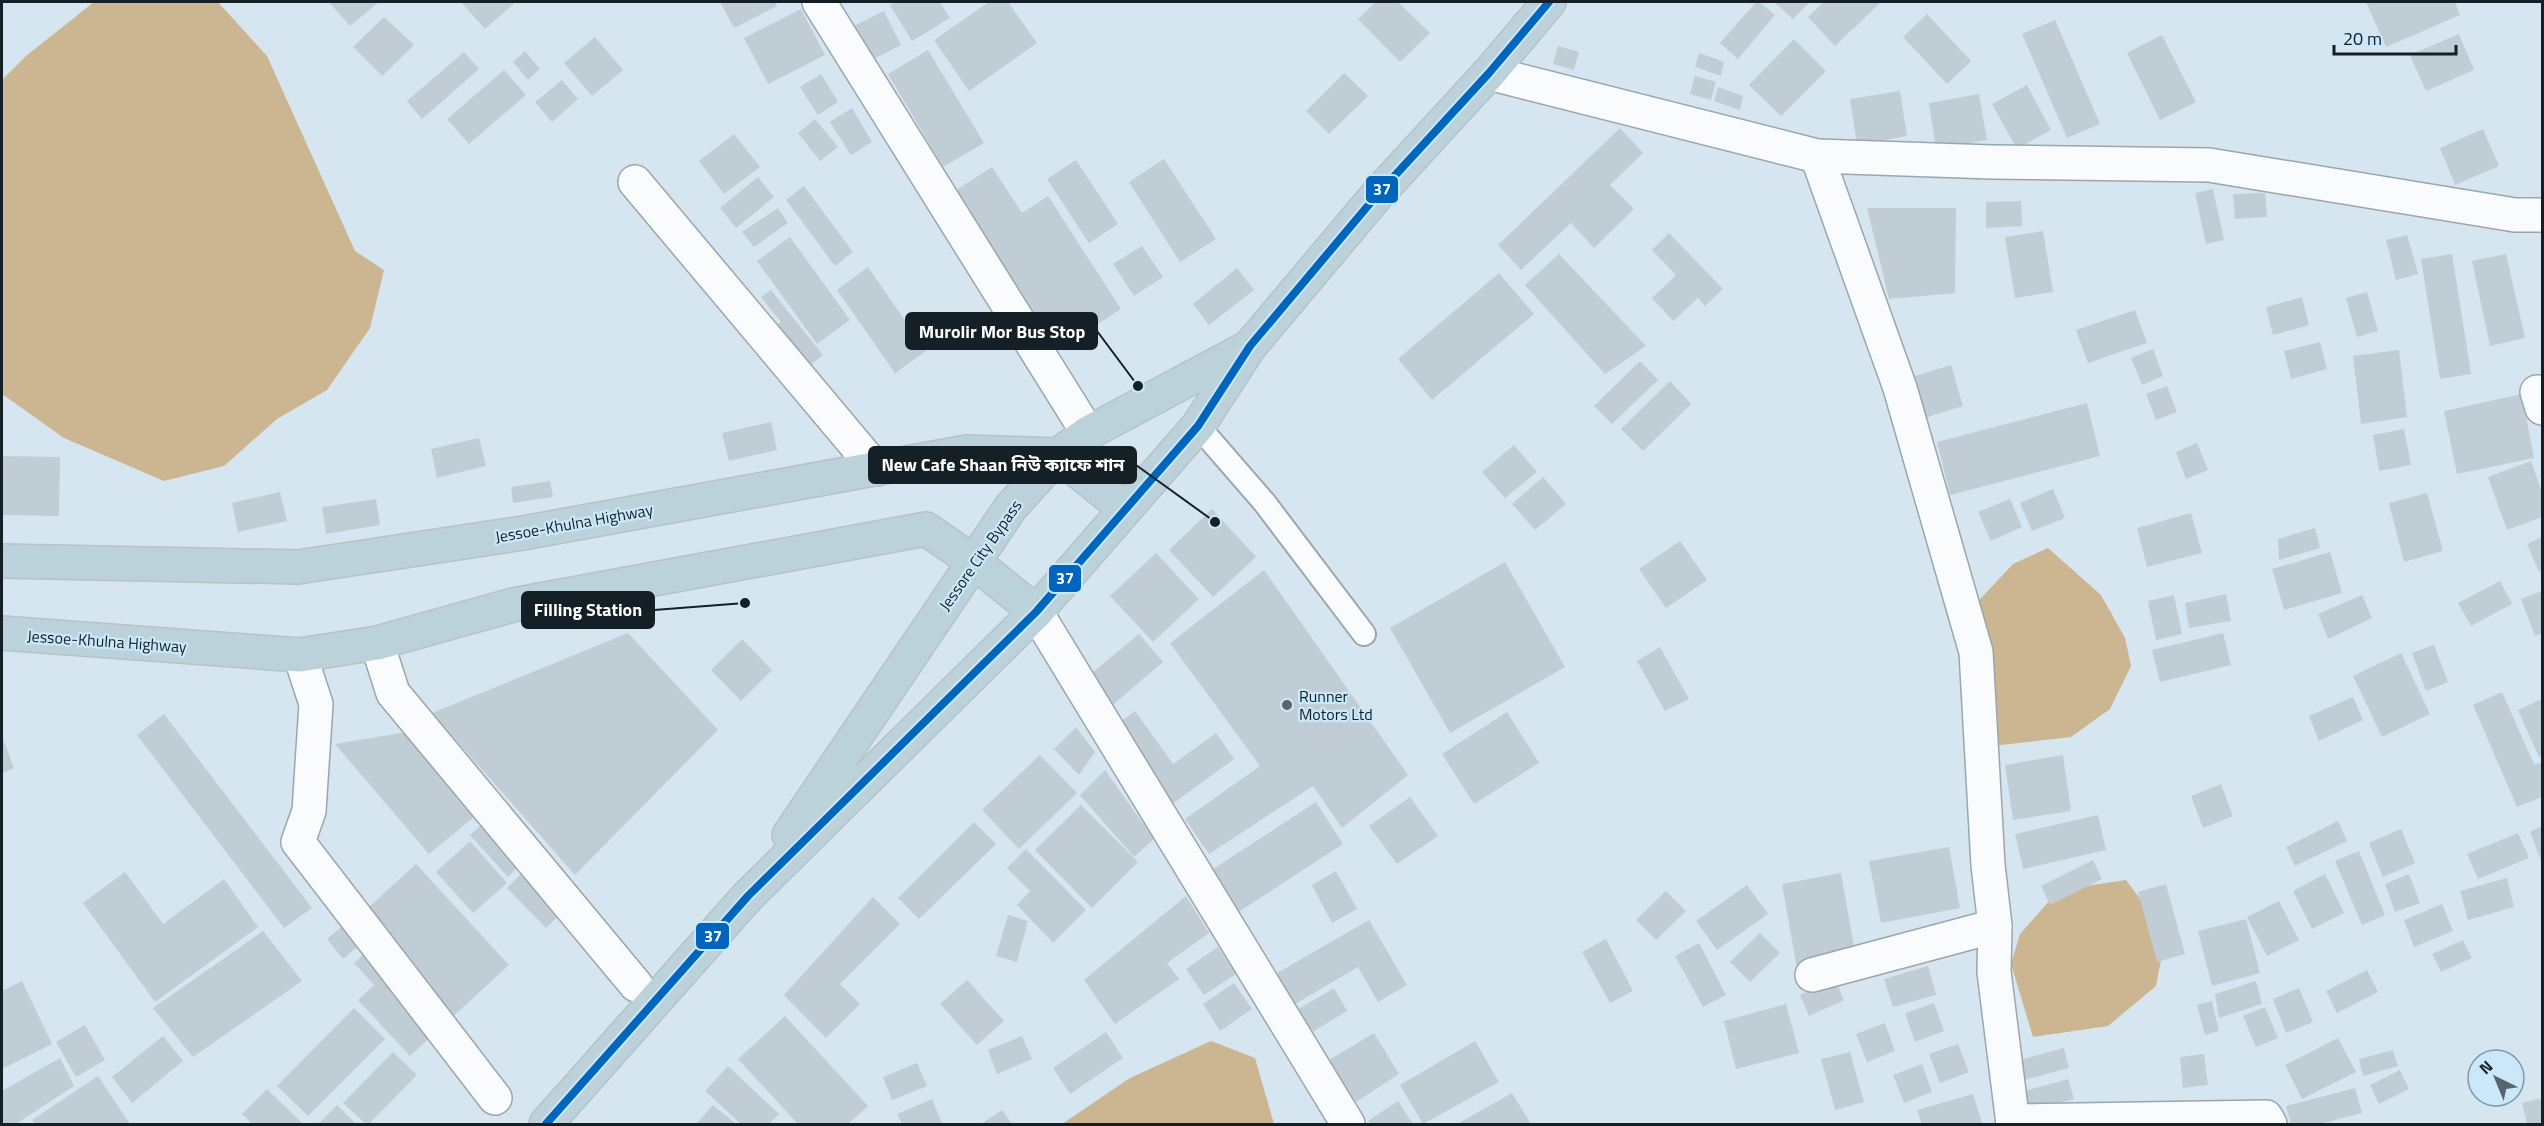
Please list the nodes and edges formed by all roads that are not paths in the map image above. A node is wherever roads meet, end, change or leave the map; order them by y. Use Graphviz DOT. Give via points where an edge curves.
graph roads {
  1 [pos="819,2"];
  2 [pos="1549,2"];
  3 [pos="1489,73"];
  4 [pos="1817,156"];
  5 [pos="635,182"];
  6 [pos="2542,215"];
  7 [pos="1250,346"];
  8 [pos="1198,426"];
  9 [pos="1088,433"];
  10 [pos="1058,455"];
  11 [pos="876,469"];
  12 [pos="1125,509"];
  13 [pos="2,561"];
  14 [pos="974,562"];
  15 [pos="1036,612"];
  16 [pos="2,633"];
  17 [pos="1364,634"];
  18 [pos="377,643"];
  19 [pos="300,655"];
  20 [pos="748,896"];
  21 [pos="1995,926"];
  22 [pos="1812,975"];
  23 [pos="636,985"];
  24 [pos="495,1098"];
  25 [pos="2013,1123"];
  26 [pos="546,1125"];
  27 [pos="1348,1125"];
  28 [pos="2270,1125"];
  1 -- 9 [label="street"];
  2 -- 3 [label="highway"];
  3 -- 4 [label="street"];
  3 -- 7 [label="highway" via="1377,195"];
  4 -- 6 [label="street" via="2209,165 2515,215"];
  4 -- 21 [label="street" via="1900,388 1976,652"];
  5 -- 11 [label="street"];
  7 -- 8 [label="highway, Jessore City Bypass"];
  7 -- 9 [label="highway, Jessore City Bypass"];
  8 -- 12 [label="highway, Jessore City Bypass"];
  8 -- 17 [label="lane" via="1264,502"];
  9 -- 10 [label="highway, Jessore City Bypass"];
  10 -- 11 [label="highway, Jessoe-Khulna Highway" via="967,452"];
  10 -- 12 [label="highway"];
  10 -- 14 [label="highway, Jessore City Bypass" via="1011,507"];
  11 -- 13 [label="highway, Jessoe-Khulna Highway" via="523,533 298,567"];
  12 -- 15 [label="highway, Jessore City Bypass"];
  14 -- 15 [label="highway, Jessoe-Khulna Highway"];
  14 -- 18 [label="highway, Jessoe-Khulna Highway" via="926,529 513,605"];
  14 -- 20 [label="highway, Jessore City Bypass"];
  15 -- 20 [label="highway, Jessore City Bypass"];
  15 -- 27 [label="street"];
  16 -- 19 [label="highway, Jessoe-Khulna Highway"];
  18 -- 19 [label="highway, Jessoe-Khulna Highway"];
  18 -- 23 [label="street" via="393,693"];
  19 -- 24 [label="street" via="316,704 309,811 298,842"];
  20 -- 26 [label="highway, Jessore City Bypass"];
  21 -- 22 [label="street"];
  21 -- 25 [label="street" via="1995,983"];
  25 -- 28 [label="street" via="2266,1117"];
}
